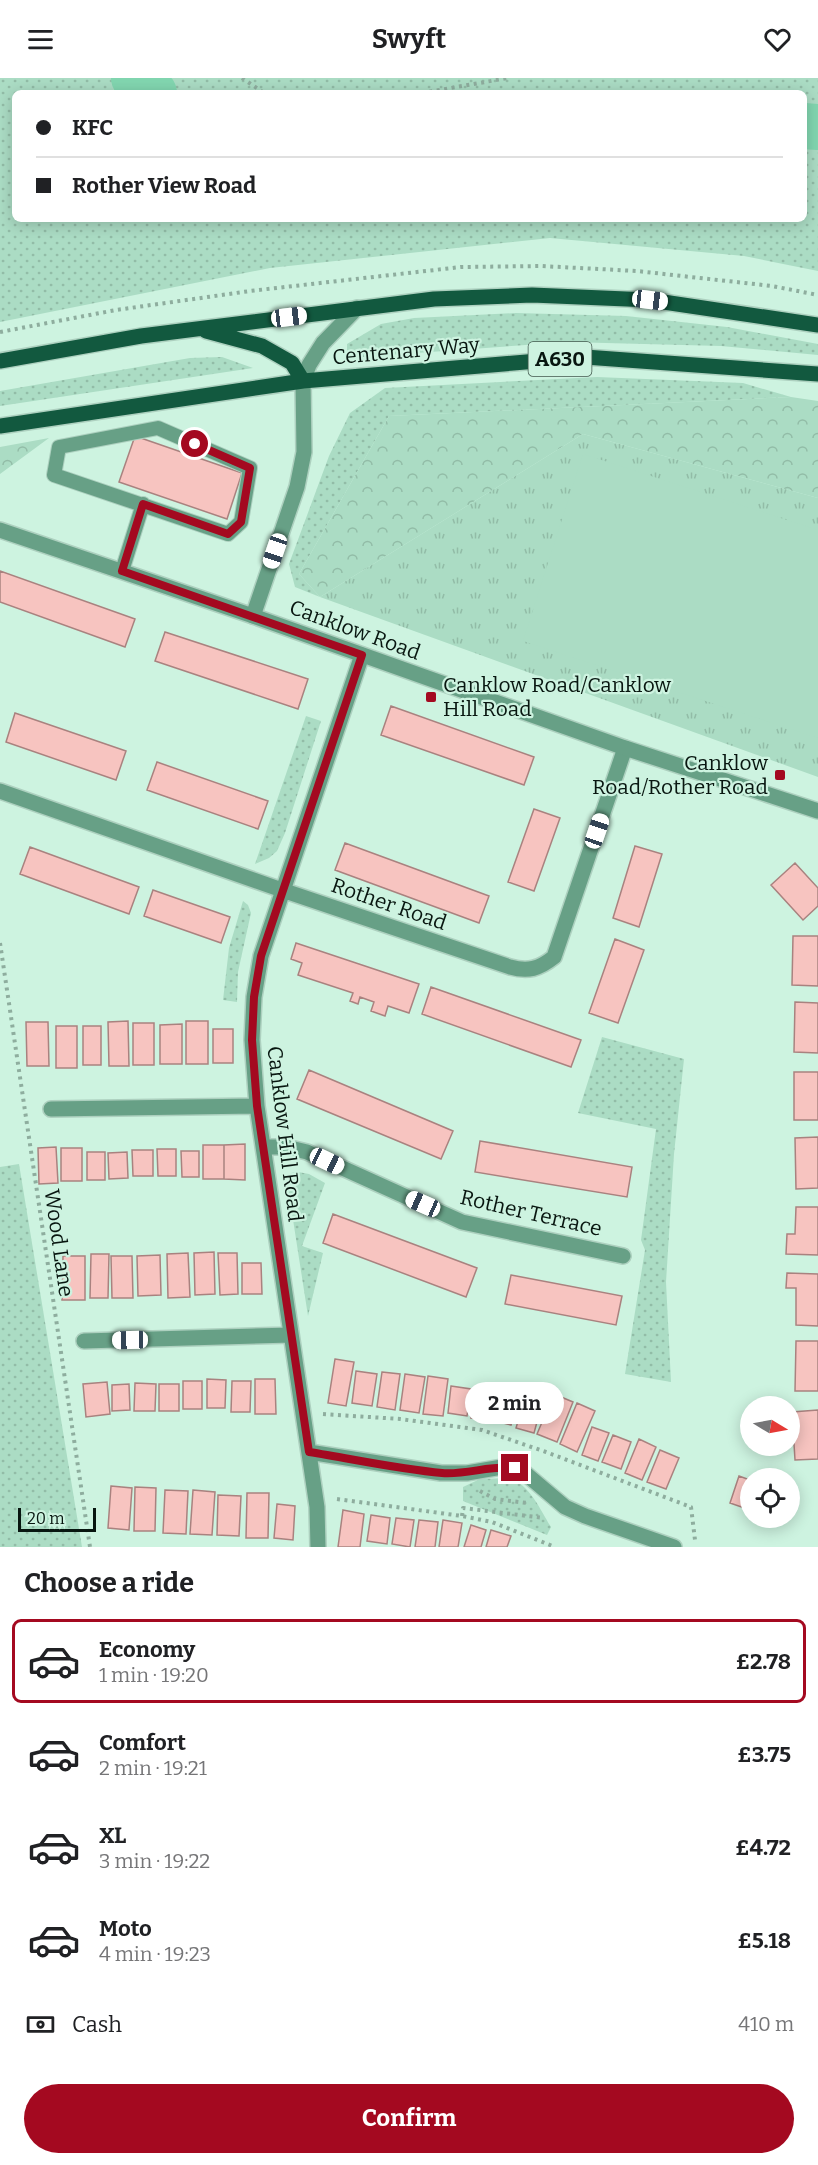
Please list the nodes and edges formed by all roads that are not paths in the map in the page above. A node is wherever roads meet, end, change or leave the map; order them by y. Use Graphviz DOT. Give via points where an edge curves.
graph roads {
  1 [pos="357,308"];
  2 [pos="818,325"];
  3 [pos="198,328"];
  4 [pos="0,361"];
  5 [pos="818,374"];
  6 [pos="303,381"];
  7 [pos="0,426"];
  8 [pos="143,504"];
  9 [pos="0,530"];
  10 [pos="122,571"];
  11 [pos="253,616"];
  12 [pos="362,655"];
  13 [pos="625,748"];
  14 [pos="0,791"];
  15 [pos="818,811"];
  16 [pos="282,890"];
  17 [pos="257,1106"];
  18 [pos="51,1109"];
  19 [pos="263,1147"];
  20 [pos="623,1256"];
  21 [pos="291,1335"];
  22 [pos="84,1341"];
  23 [pos="309,1452"];
  24 [pos="318,1547"];
  25 [pos="674,1547"];
  1 -- 2 [label="main road" via="434,299 532,295 650,300"];
  1 -- 3 [label="main road"];
  1 -- 6 [label="street" via="323,343"];
  3 -- 4 [label="main road"];
  3 -- 6 [label="main road" via="262,346 292,363"];
  5 -- 6 [label="main road, Centenary Way / A630" via="585,357"];
  6 -- 7 [label="main road, Centenary Way / A630"];
  6 -- 11 [label="street" via="304,452 297,487"];
  8 -- 8 [label="lane" via="54,475 59,447 158,428 250,468 241,522 228,534"];
  8 -- 10 [label="lane"];
  9 -- 10 [label="street, Canklow Road"];
  10 -- 11 [label="street, Canklow Road"];
  11 -- 12 [label="street, Canklow Road"];
  12 -- 13 [label="street, Canklow Road"];
  12 -- 16 [label="street, Canklow Hill Road"];
  13 -- 15 [label="street, Canklow Road"];
  13 -- 16 [label="street, Rother Road" via="554,957 534,970 510,968"];
  14 -- 16 [label="street, Rother Road"];
  16 -- 17 [label="street, Canklow Hill Road" via="261,956 254,997 252,1040"];
  17 -- 18 [label="street"];
  17 -- 19 [label="street, Canklow Hill Road"];
  19 -- 20 [label="street, Rother Terrace" via="307,1152 462,1222"];
  19 -- 21 [label="street, Canklow Hill Road"];
  21 -- 22 [label="street"];
  21 -- 23 [label="street, Canklow Hill Road"];
  23 -- 24 [label="street, Canklow Hill Road"];
  23 -- 25 [label="street" via="441,1473 515,1468 565,1507"];
}
